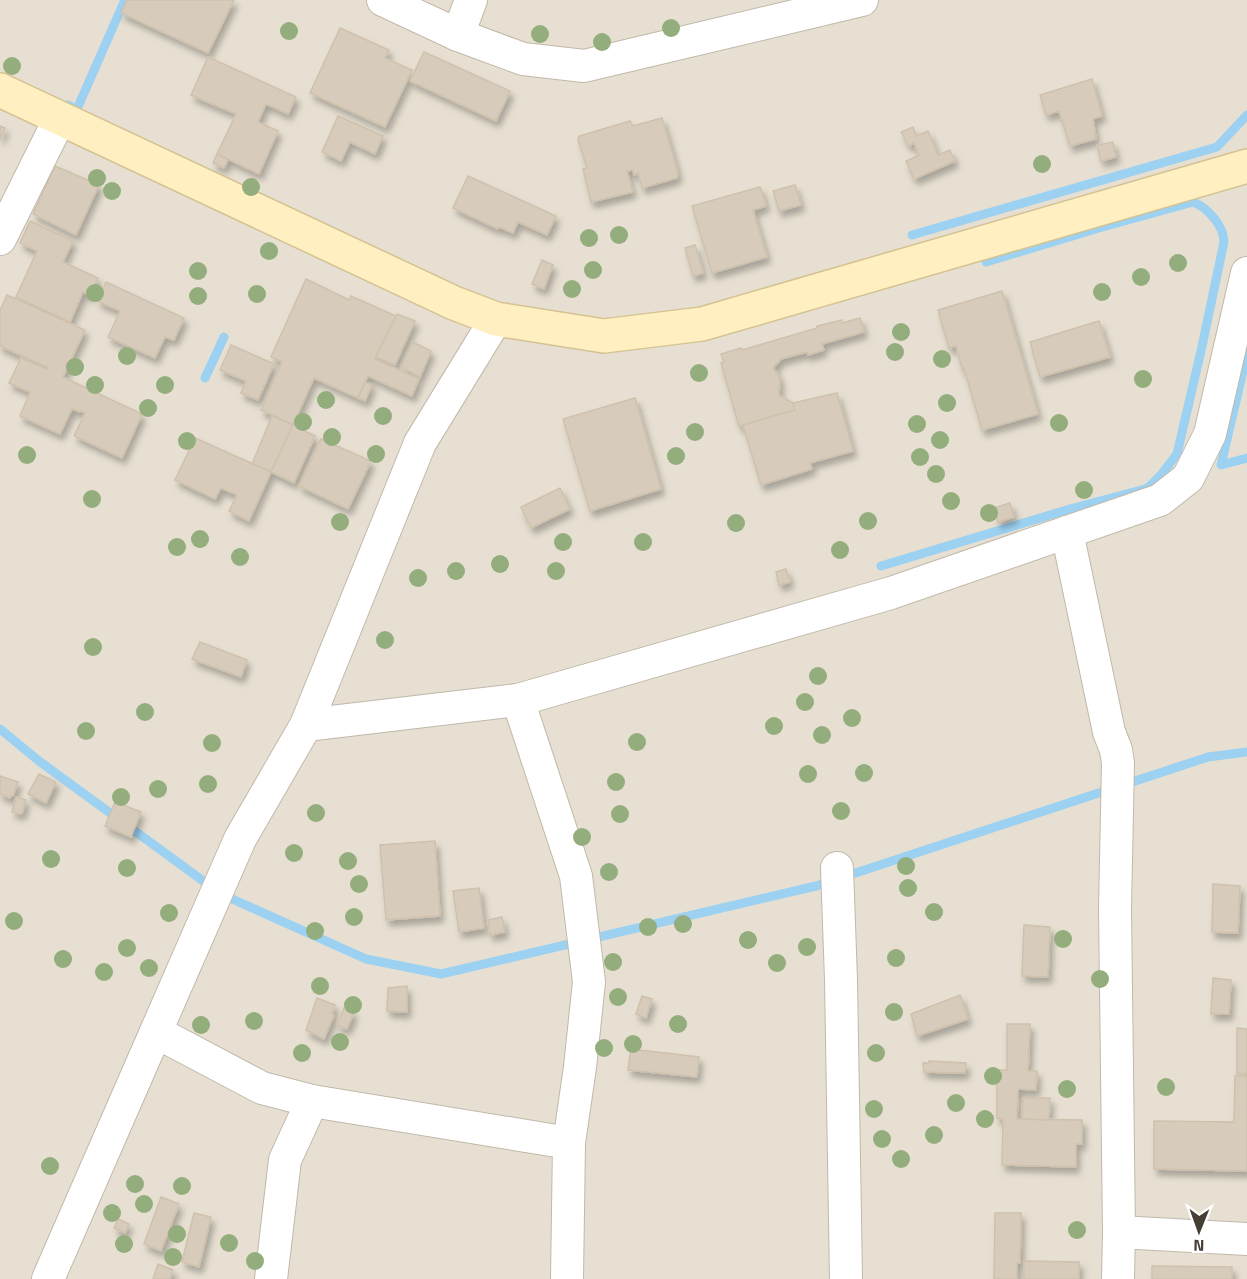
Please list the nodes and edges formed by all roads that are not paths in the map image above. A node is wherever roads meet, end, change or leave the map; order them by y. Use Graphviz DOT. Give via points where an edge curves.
graph roads {
  1 [pos="383,0"];
  2 [pos="471,0"];
  3 [pos="862,0"];
  4 [pos="458,34"];
  5 [pos="0,90"];
  6 [pos="60,118"];
  7 [pos="1247,166"];
  8 [pos="0,239"];
  9 [pos="1247,273"];
  10 [pos="496,319"];
  11 [pos="1067,532"];
  12 [pos="518,700"];
  13 [pos="306,725"];
  14 [pos="837,868"];
  15 [pos="156,1032"];
  16 [pos="312,1101"];
  17 [pos="568,1143"];
  18 [pos="1119,1232"];
  19 [pos="1247,1239"];
  20 [pos="48,1279"];
  21 [pos="271,1279"];
  22 [pos="567,1279"];
  23 [pos="846,1279"];
  24 [pos="1118,1279"];
  1 -- 4 [label="street"];
  2 -- 4 [label="street"];
  3 -- 4 [label="street" via="584,66 523,59"];
  5 -- 6 [label="main road"];
  6 -- 8 [label="street"];
  6 -- 10 [label="main road" via="454,303"];
  7 -- 10 [label="main road" via="702,324 604,336"];
  9 -- 11 [label="street" via="1210,434 1188,478 1161,500"];
  10 -- 13 [label="street" via="420,443"];
  11 -- 12 [label="street" via="891,593"];
  11 -- 18 [label="street" via="1118,764 1115,908"];
  12 -- 13 [label="street"];
  12 -- 17 [label="street" via="576,876 589,982"];
  13 -- 15 [label="street" via="240,839"];
  14 -- 23 [label="street"];
  15 -- 16 [label="street" via="262,1088"];
  15 -- 20 [label="street"];
  16 -- 17 [label="street"];
  16 -- 21 [label="street" via="285,1160"];
  17 -- 22 [label="street"];
  18 -- 19 [label="street"];
  18 -- 24 [label="street"];
}
